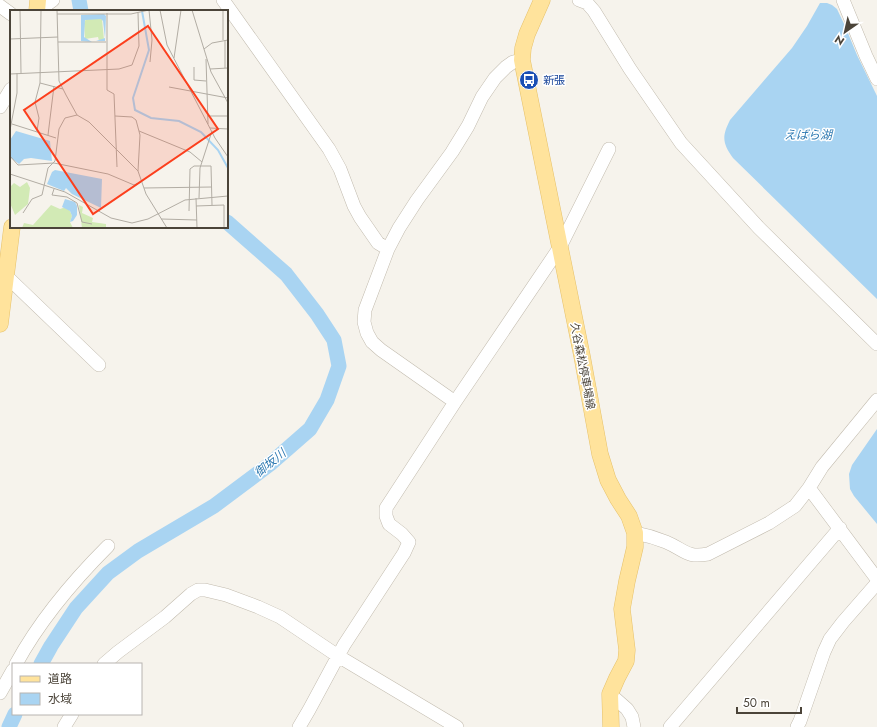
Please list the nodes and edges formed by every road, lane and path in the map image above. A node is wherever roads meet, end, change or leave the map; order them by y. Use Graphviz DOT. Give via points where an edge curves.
graph roads {
  1 [pos="53,0"];
  2 [pos="223,0"];
  3 [pos="542,0"];
  4 [pos="579,0"];
  5 [pos="843,0"];
  6 [pos="0,6"];
  7 [pos="39,10"];
  8 [pos="10,13"];
  9 [pos="522,60"];
  10 [pos="877,79"];
  11 [pos="608,149"];
  12 [pos="12,228"];
  13 [pos="560,247"];
  14 [pos="388,249"];
  15 [pos="3,273"];
  16 [pos="0,324"];
  17 [pos="877,344"];
  18 [pos="99,365"];
  19 [pos="877,400"];
  20 [pos="455,402"];
  21 [pos="809,488"];
  22 [pos="840,528"];
  23 [pos="635,533"];
  24 [pos="108,546"];
  25 [pos="877,579"];
  26 [pos="877,583"];
  27 [pos="338,656"];
  28 [pos="17,663"];
  29 [pos="105,663"];
  30 [pos="12,672"];
  31 [pos="0,693"];
  32 [pos="610,694"];
  33 [pos="71,715"];
  34 [pos="64,727"];
  35 [pos="299,727"];
  36 [pos="457,727"];
  37 [pos="611,727"];
  38 [pos="634,727"];
  39 [pos="670,727"];
  40 [pos="797,727"];
  1 -- 7 [label="street"];
  2 -- 14 [label="street" via="329,149 360,217 378,243"];
  3 -- 9 [label="main road, 久谷森松停車場線" via="527,34"];
  4 -- 17 [label="street" via="587,3 594,11 681,143 759,228"];
  5 -- 10 [label="street"];
  6 -- 8 [label="street"];
  9 -- 13 [label="main road, 久谷森松停車場線"];
  9 -- 14 [label="street" via="513,62 495,78 452,152 398,228"];
  11 -- 13 [label="street"];
  12 -- 15 [label="main road"];
  13 -- 20 [label="street"];
  13 -- 23 [label="main road, 久谷森松停車場線" via="600,454 608,480"];
  14 -- 20 [label="street" via="365,310 364,322 367,333 381,350"];
  15 -- 16 [label="main road"];
  15 -- 18 [label="street"];
  19 -- 21 [label="street" via="822,467"];
  20 -- 27 [label="street" via="386,508 389,524 409,542 404,554"];
  21 -- 22 [label="street"];
  21 -- 23 [label="street" via="795,506 770,523 708,554 692,555 665,542"];
  22 -- 25 [label="street"];
  22 -- 39 [label="street"];
  23 -- 32 [label="main road, 久谷森松停車場線" via="635,547 622,609 626,661"];
  24 -- 28 [label="street" via="61,598"];
  26 -- 40 [label="street" via="830,639"];
  27 -- 29 [label="street" via="280,617 226,595 198,590"];
  27 -- 35 [label="street"];
  27 -- 36 [label="street"];
  30 -- 31 [label="street"];
  32 -- 37 [label="main road, 久谷森松停車場線"];
  32 -- 38 [label="street" via="627,709"];
  33 -- 34 [label="street"];
}
